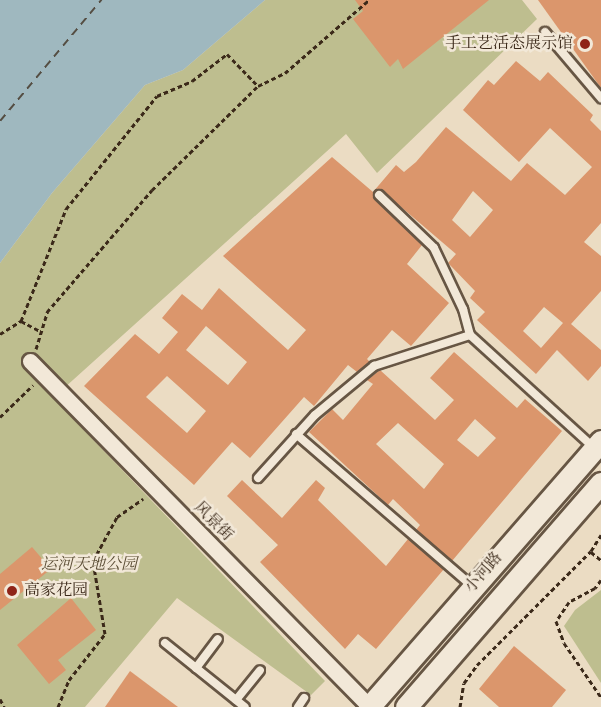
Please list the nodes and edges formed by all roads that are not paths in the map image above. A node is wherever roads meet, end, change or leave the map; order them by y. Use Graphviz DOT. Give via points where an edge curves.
graph roads {
  1 [pos="545,32"];
  2 [pos="601,98"];
  3 [pos="380,195"];
  4 [pos="470,335"];
  5 [pos="30,361"];
  6 [pos="296,434"];
  7 [pos="598,445"];
  8 [pos="258,478"];
  9 [pos="601,483"];
  10 [pos="472,586"];
  11 [pos="218,639"];
  12 [pos="165,643"];
  13 [pos="196,668"];
  14 [pos="260,670"];
  15 [pos="304,698"];
  16 [pos="236,700"];
  17 [pos="245,707"];
  18 [pos="298,707"];
  19 [pos="369,707"];
  20 [pos="406,707"];
  1 -- 2 [label="lane"];
  3 -- 4 [label="lane" via="434,248 463,309"];
  4 -- 6 [label="lane" via="374,366"];
  4 -- 7 [label="lane"];
  5 -- 19 [label="street, 风景街"];
  6 -- 8 [label="lane"];
  6 -- 10 [label="lane"];
  7 -- 10 [label="main road, 小河路"];
  9 -- 20 [label="main road, 小河路"];
  10 -- 19 [label="main road, 小河路"];
  11 -- 13 [label="lane"];
  12 -- 13 [label="lane"];
  13 -- 16 [label="lane"];
  14 -- 16 [label="lane"];
  15 -- 18 [label="lane"];
  16 -- 17 [label="lane"];
}
